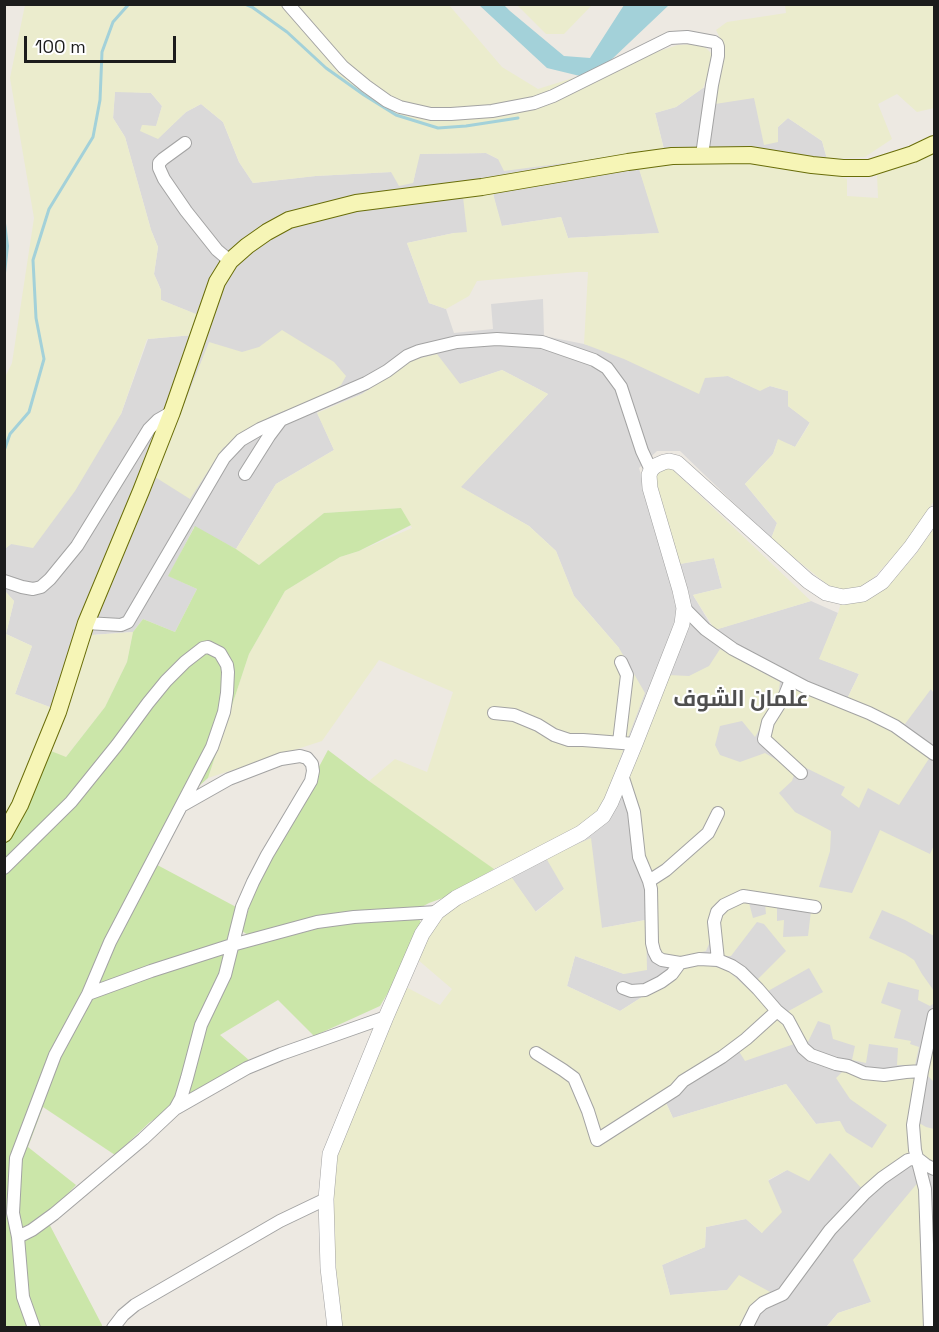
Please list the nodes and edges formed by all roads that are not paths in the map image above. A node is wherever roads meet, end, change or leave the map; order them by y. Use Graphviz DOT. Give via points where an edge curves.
graph roads {
  1 [pos="288,4"];
  2 [pos="185,143"];
  3 [pos="934,144"];
  4 [pos="702,155"];
  5 [pos="230,261"];
  6 [pos="172,412"];
  7 [pos="281,420"];
  8 [pos="651,470"];
  9 [pos="245,474"];
  10 [pos="934,514"];
  11 [pos="4,581"];
  12 [pos="684,608"];
  13 [pos="86,623"];
  14 [pos="621,662"];
  15 [pos="791,680"];
  16 [pos="494,713"];
  17 [pos="619,742"];
  18 [pos="635,744"];
  19 [pos="934,754"];
  20 [pos="801,773"];
  21 [pos="622,775"];
  22 [pos="182,806"];
  23 [pos="718,813"];
  24 [pos="4,834"];
  25 [pos="4,868"];
  26 [pos="650,881"];
  27 [pos="815,907"];
  28 [pos="437,912"];
  29 [pos="232,945"];
  30 [pos="718,960"];
  31 [pos="680,963"];
  32 [pos="623,988"];
  33 [pos="88,994"];
  34 [pos="777,1011"];
  35 [pos="934,1015"];
  36 [pos="386,1017"];
  37 [pos="536,1053"];
  38 [pos="921,1071"];
  39 [pos="175,1109"];
  40 [pos="917,1158"];
  41 [pos="934,1169"];
  42 [pos="326,1199"];
  43 [pos="18,1237"];
  44 [pos="34,1328"];
  45 [pos="113,1328"];
  46 [pos="335,1328"];
  47 [pos="746,1328"];
  48 [pos="930,1328"];
  1 -- 4 [label="street" via="343,67 366,87 400,108 431,114 483,112 534,103 670,38 714,42 718,56"];
  2 -- 5 [label="street" via="163,159 159,168 186,212"];
  3 -- 4 [label="main road" via="869,168 812,165 750,155"];
  4 -- 5 [label="main road" via="628,162 356,203 289,220"];
  5 -- 6 [label="main road" via="217,282"];
  6 -- 11 [label="street" via="149,429 81,538 50,579 33,589"];
  6 -- 13 [label="main road"];
  7 -- 8 [label="street" via="365,384 419,351 457,342 496,339 542,342 607,368 625,395"];
  7 -- 9 [label="street"];
  7 -- 13 [label="street" via="247,435 224,458 128,622"];
  8 -- 10 [label="street" via="664,462 677,464 808,581 843,597 863,594 882,582"];
  8 -- 12 [label="street" via="650,488"];
  12 -- 15 [label="street" via="722,642"];
  12 -- 18 [label="street" via="682,624"];
  13 -- 24 [label="main road" via="58,712"];
  14 -- 17 [label="street" via="627,675"];
  15 -- 19 [label="street" via="888,722"];
  15 -- 20 [label="street" via="768,722 764,739"];
  16 -- 17 [label="street" via="514,715 569,740"];
  17 -- 18 [label="street"];
  18 -- 21 [label="street"];
  21 -- 26 [label="street" via="634,812 639,857"];
  21 -- 28 [label="street" via="607,810 590,828 470,890"];
  22 -- 25 [label="street" via="212,747 224,712 227,665 220,653 208,648 197,652 166,681 71,802"];
  22 -- 29 [label="street" via="229,779 281,759 300,756 312,764 311,781 253,882"];
  22 -- 33 [label="street" via="110,942"];
  23 -- 26 [label="street" via="708,833"];
  26 -- 31 [label="street" via="654,951 662,960"];
  27 -- 30 [label="street" via="743,896 724,905 714,922"];
  28 -- 29 [label="street" via="317,922"];
  28 -- 36 [label="street" via="417,945"];
  29 -- 33 [label="street"];
  29 -- 39 [label="street" via="225,975 201,1025"];
  30 -- 31 [label="street"];
  30 -- 34 [label="street" via="741,972"];
  31 -- 32 [label="street" via="672,974 645,990"];
  33 -- 43 [label="street" via="55,1055 16,1158 13,1212"];
  34 -- 37 [label="street" via="722,1057 597,1140 574,1078"];
  34 -- 38 [label="street" via="788,1020 811,1055 864,1073"];
  35 -- 38 [label="street"];
  36 -- 39 [label="street" via="272,1057"];
  36 -- 42 [label="street" via="330,1154"];
  38 -- 40 [label="street" via="912,1125"];
  39 -- 43 [label="street" via="54,1214"];
  40 -- 41 [label="street"];
  40 -- 47 [label="street" via="900,1164 865,1193 830,1230 787,1289 758,1307"];
  40 -- 48 [label="street" via="925,1189"];
  42 -- 45 [label="street" via="280,1221 135,1305"];
  42 -- 46 [label="street"];
  43 -- 44 [label="street" via="23,1297"];
}
